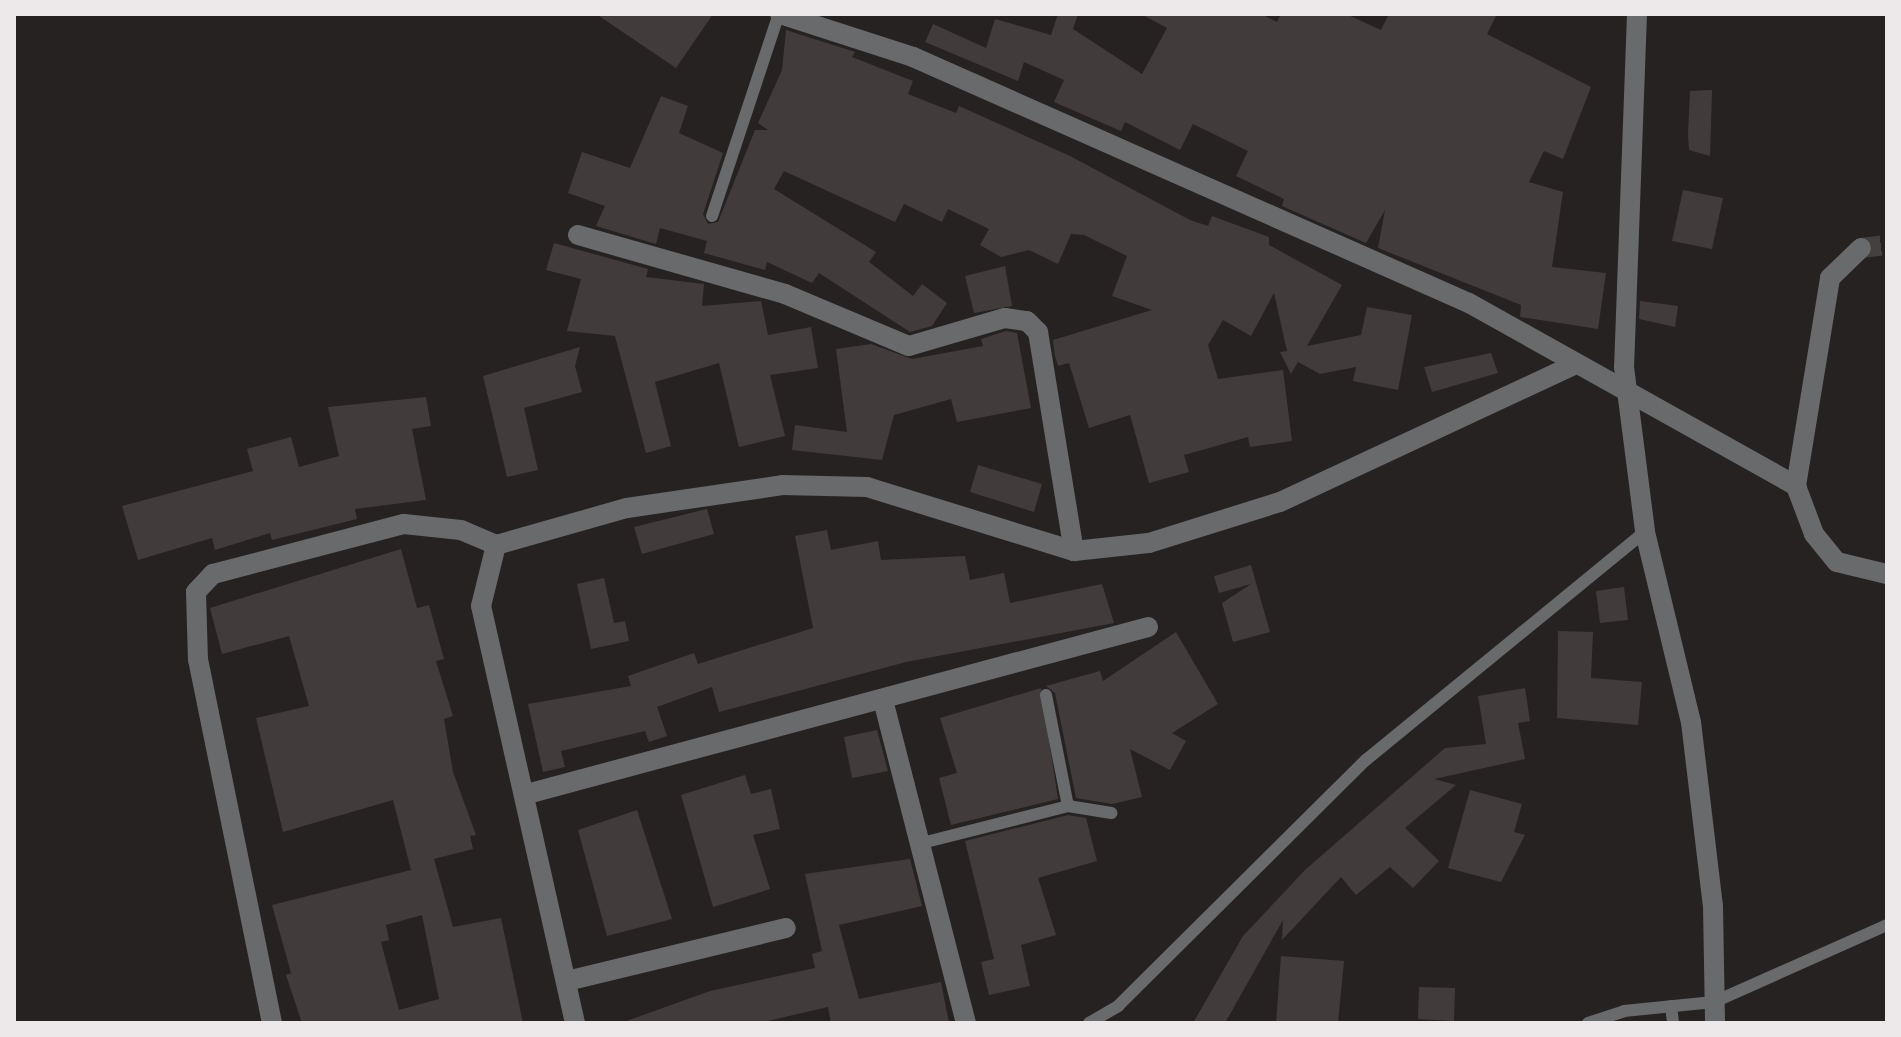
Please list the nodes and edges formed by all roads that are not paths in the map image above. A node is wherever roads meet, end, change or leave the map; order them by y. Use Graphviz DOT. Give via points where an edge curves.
graph roads {
  1 [pos="780,14"];
  2 [pos="1637,14"];
  3 [pos="712,216"];
  4 [pos="578,235"];
  5 [pos="1861,248"];
  6 [pos="1572,366"];
  7 [pos="1627,394"];
  8 [pos="1796,486"];
  9 [pos="1645,532"];
  10 [pos="496,545"];
  11 [pos="1074,551"];
  12 [pos="1887,574"];
  13 [pos="1148,627"];
  14 [pos="1046,695"];
  15 [pos="883,700"];
  16 [pos="527,794"];
  17 [pos="1068,806"];
  18 [pos="1111,813"];
  19 [pos="922,843"];
  20 [pos="1887,925"];
  21 [pos="786,928"];
  22 [pos="567,981"];
  23 [pos="1714,1002"];
  24 [pos="1671,1006"];
  25 [pos="272,1023"];
  26 [pos="575,1023"];
  27 [pos="966,1023"];
  28 [pos="1089,1023"];
  29 [pos="1588,1023"];
  30 [pos="1673,1023"];
  31 [pos="1715,1023"];
  1 -- 3 [label="lane"];
  1 -- 6 [label="street" via="913,57 1469,303"];
  2 -- 7 [label="street"];
  4 -- 11 [label="street" via="785,294 909,346 1005,318 1027,321 1038,332"];
  5 -- 8 [label="street" via="1830,278"];
  6 -- 7 [label="street"];
  6 -- 11 [label="street" via="1280,502 1149,543"];
  7 -- 8 [label="street"];
  7 -- 9 [label="street"];
  8 -- 12 [label="street" via="1814,534 1837,562"];
  9 -- 23 [label="street" via="1691,722 1713,906"];
  9 -- 28 [label="lane" via="1366,760 1118,1006"];
  10 -- 11 [label="street" via="627,508 782,485 867,487"];
  10 -- 16 [label="street" via="481,606"];
  10 -- 25 [label="street" via="461,530 404,524 213,574 196,592 198,660"];
  13 -- 15 [label="street"];
  14 -- 17 [label="lane"];
  15 -- 16 [label="street"];
  15 -- 19 [label="street"];
  16 -- 22 [label="street"];
  17 -- 18 [label="lane"];
  17 -- 19 [label="lane"];
  19 -- 27 [label="street"];
  20 -- 23 [label="lane"];
  21 -- 22 [label="street"];
  22 -- 26 [label="street"];
  23 -- 24 [label="lane"];
  23 -- 31 [label="street"];
  24 -- 29 [label="lane"];
  24 -- 30 [label="lane"];
}
